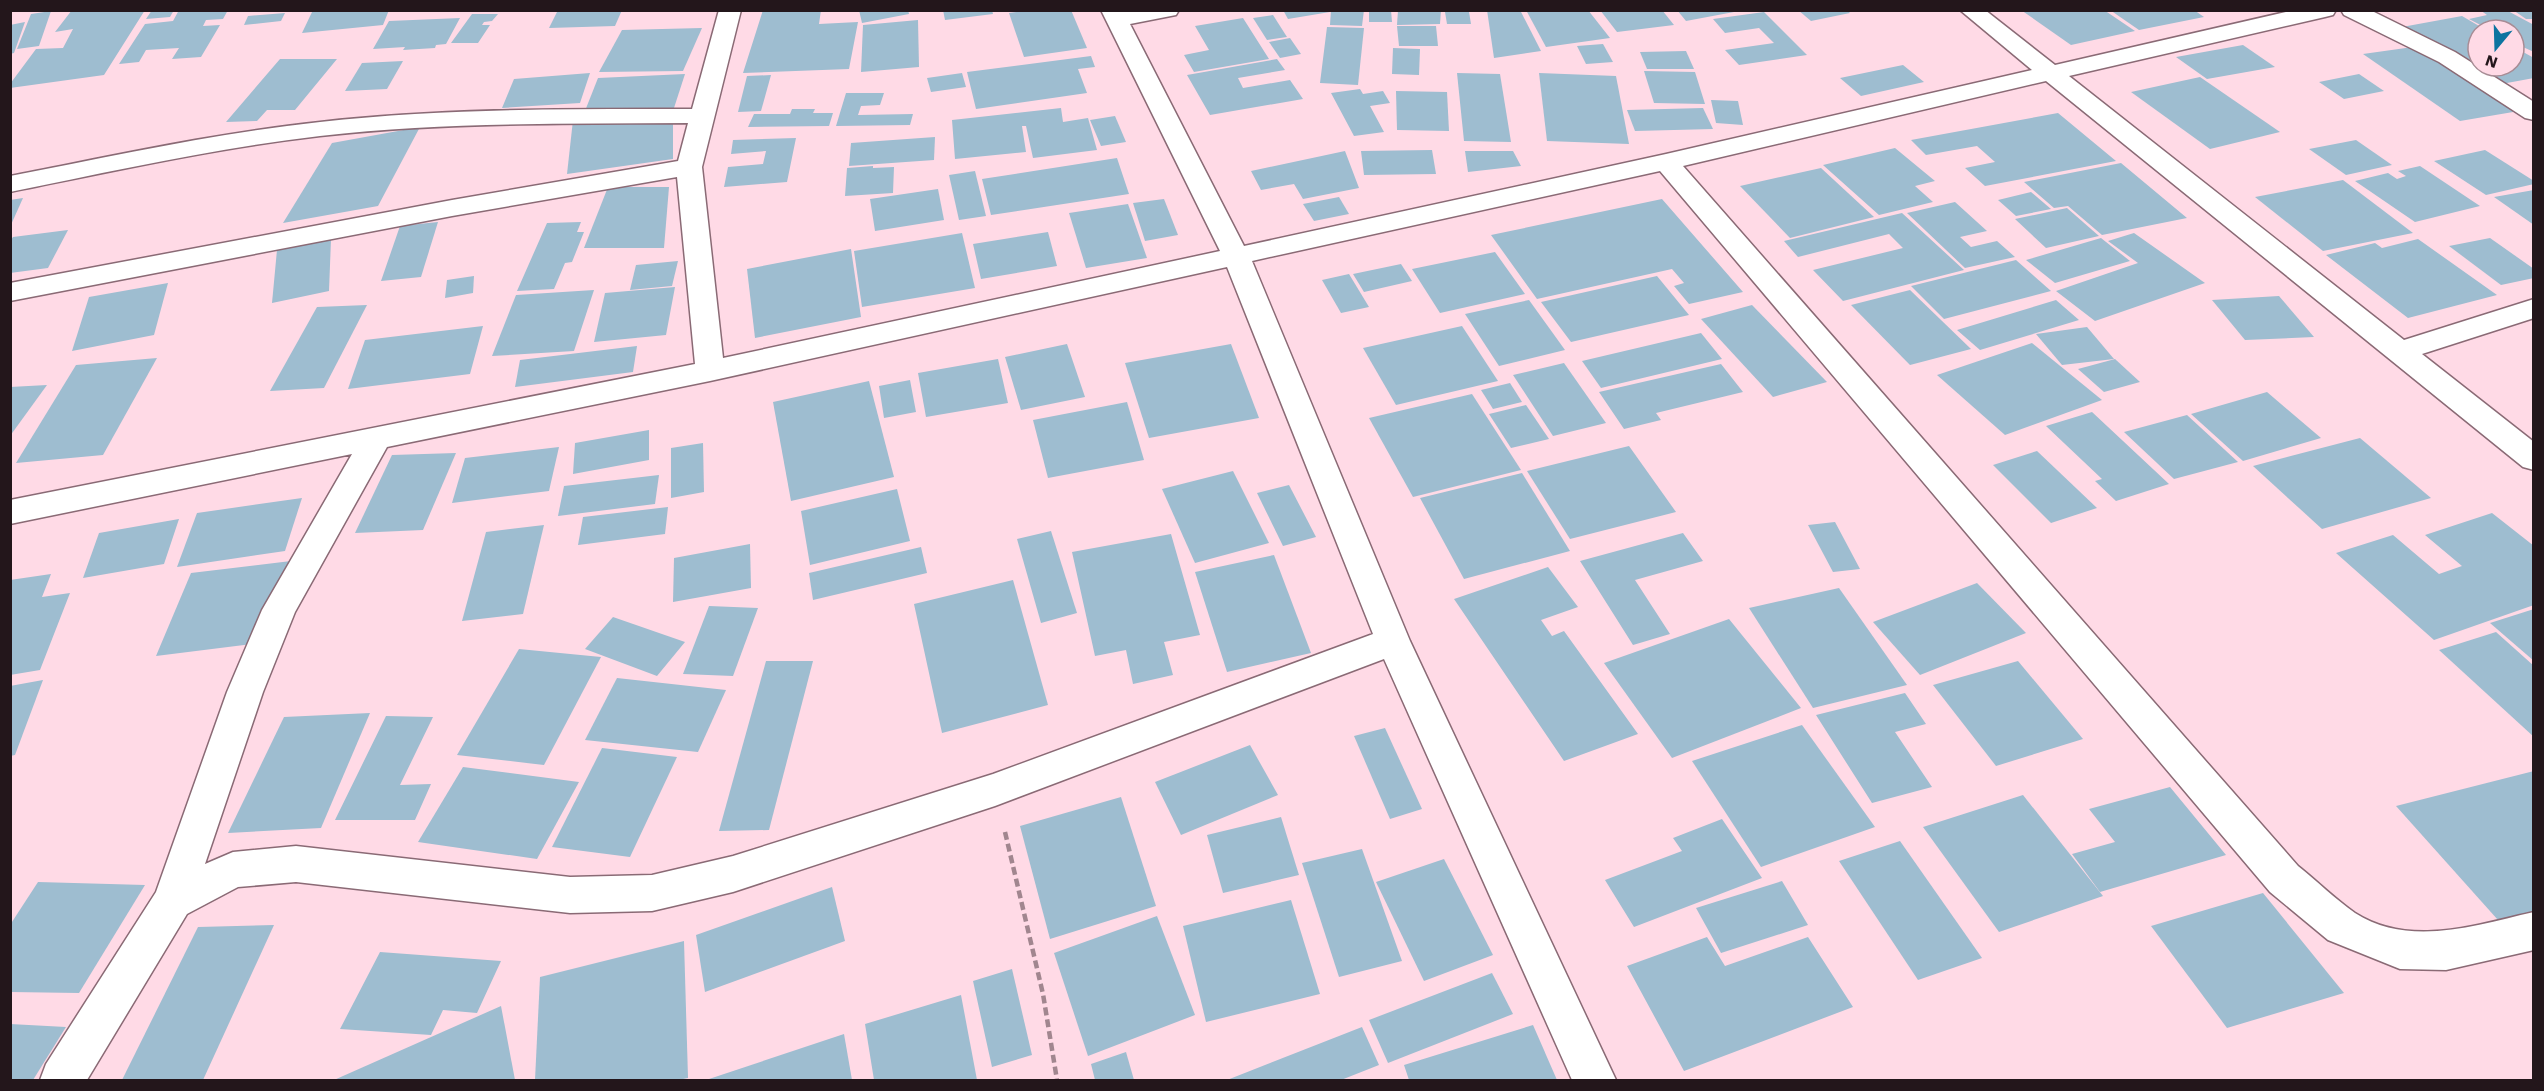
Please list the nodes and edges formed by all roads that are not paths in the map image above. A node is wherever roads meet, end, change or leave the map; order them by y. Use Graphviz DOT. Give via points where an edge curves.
graph roads {
  1 [pos="730,10"];
  2 [pos="1168,10"];
  3 [pos="1971,10"];
  4 [pos="2325,10"];
  5 [pos="2352,10"];
  6 [pos="1114,15"];
  7 [pos="2046,73"];
  8 [pos="2534,113"];
  9 [pos="704,116"];
  10 [pos="1666,162"];
  11 [pos="689,167"];
  12 [pos="10,184"];
  13 [pos="1236,256"];
  14 [pos="10,292"];
  15 [pos="2534,308"];
  16 [pos="2397,352"];
  17 [pos="710,371"];
  18 [pos="376,438"];
  19 [pos="2534,459"];
  20 [pos="10,512"];
  21 [pos="1393,641"];
  22 [pos="173,901"];
  23 [pos="2534,931"];
  24 [pos="62,1080"];
  25 [pos="1594,1080"];
  1 -- 9 [label="street"];
  2 -- 6 [label="street"];
  3 -- 7 [label="street"];
  4 -- 7 [label="street"];
  5 -- 8 [label="street" via="2447,57"];
  6 -- 13 [label="street"];
  7 -- 10 [label="street"];
  7 -- 16 [label="street"];
  9 -- 11 [label="street"];
  9 -- 12 [label="street" via="450,119 320,129 234,141"];
  10 -- 13 [label="street"];
  10 -- 23 [label="street" via="2284,879 2342,927 2400,950 2446,951"];
  11 -- 14 [label="street"];
  11 -- 17 [label="street"];
  13 -- 17 [label="street"];
  13 -- 21 [label="street"];
  15 -- 16 [label="street"];
  16 -- 19 [label="street"];
  17 -- 18 [label="street"];
  18 -- 20 [label="street"];
  18 -- 22 [label="street" via="279,610 245,692"];
  21 -- 22 [label="street" via="995,790 733,874 652,893 570,895 296,864 233,870"];
  21 -- 25 [label="street"];
  22 -- 24 [label="street"];
}
